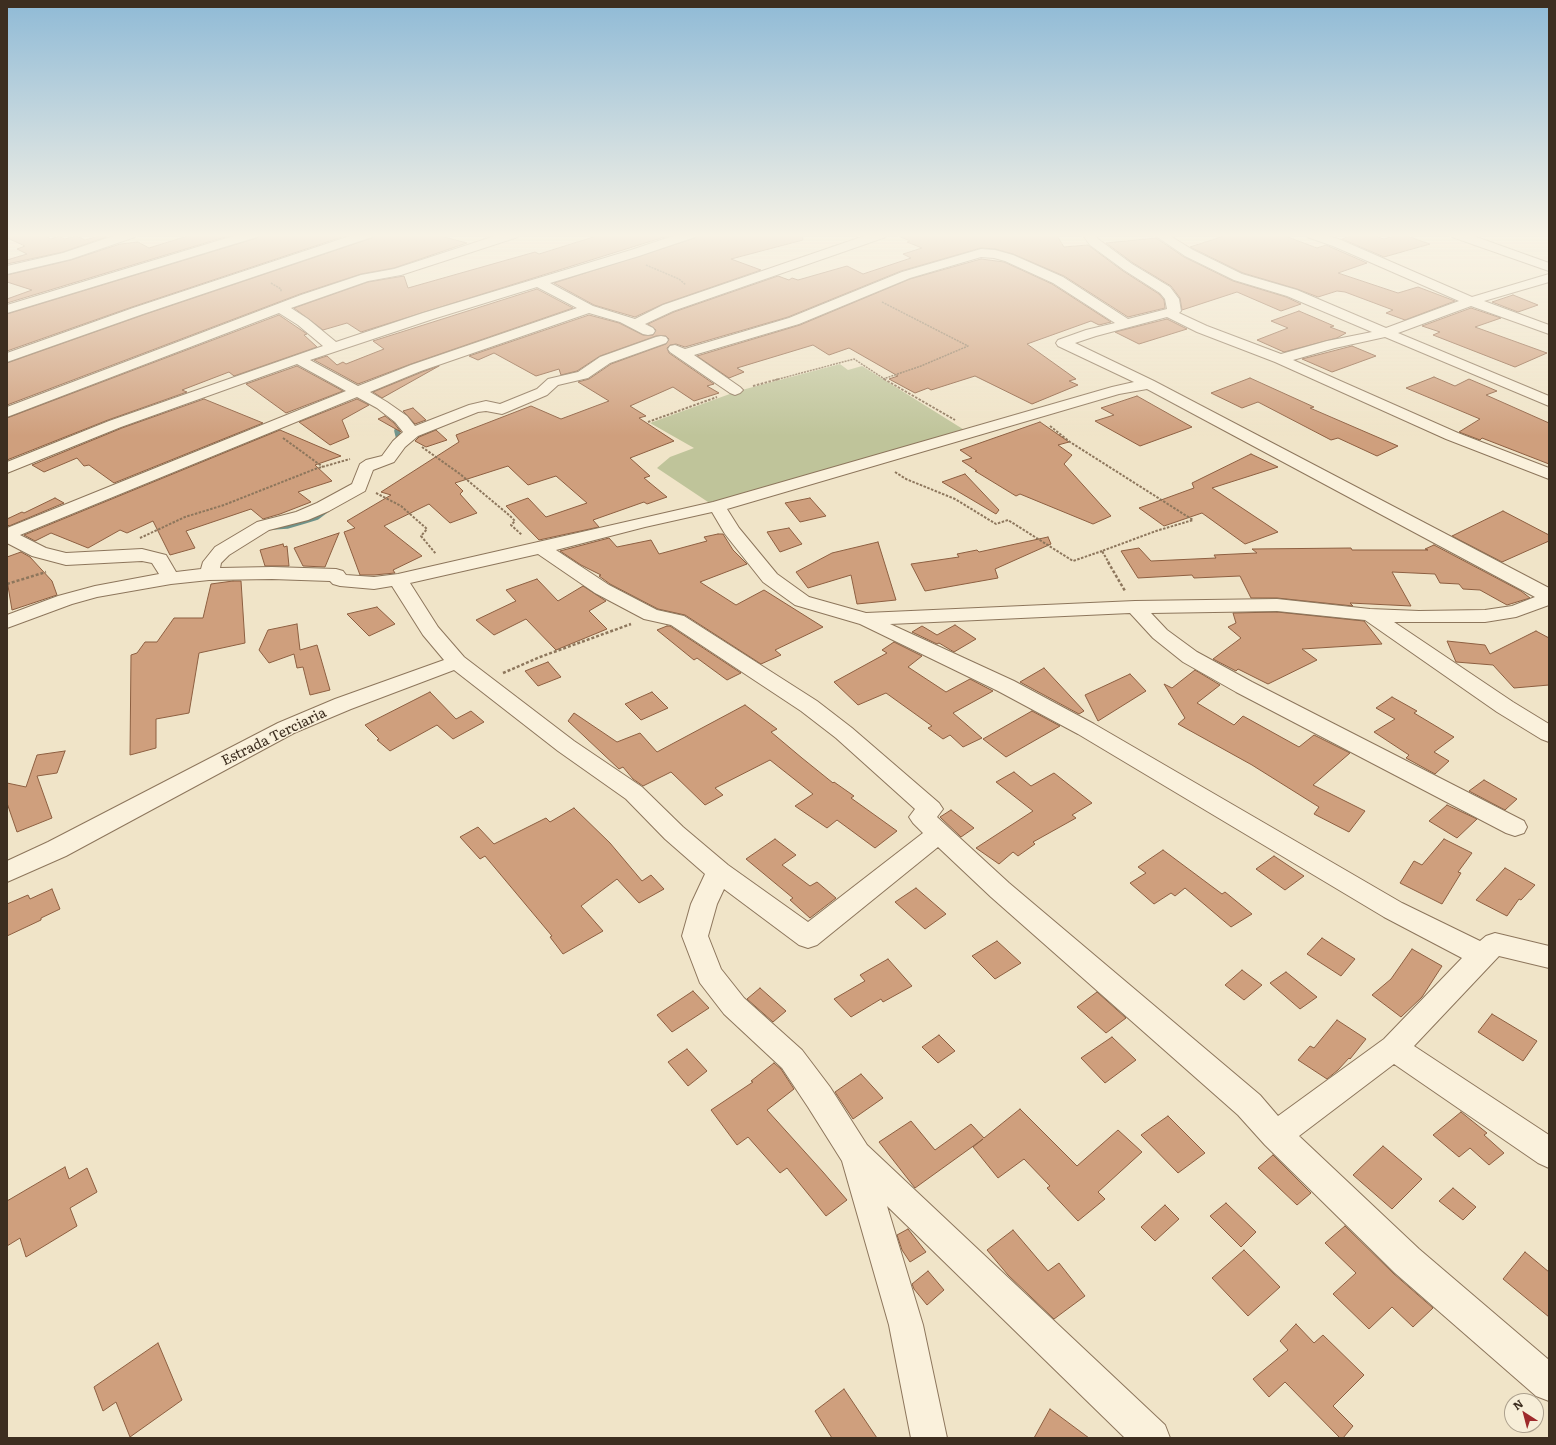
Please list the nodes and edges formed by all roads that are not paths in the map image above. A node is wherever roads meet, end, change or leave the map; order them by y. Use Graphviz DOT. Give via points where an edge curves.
graph roads {
  1 [pos="30,301"];
  2 [pos="171,301"];
  3 [pos="299,301"];
  4 [pos="477,301"];
  5 [pos="574,301"];
  6 [pos="686,301"];
  7 [pos="840,301"];
  8 [pos="1091,301"];
  9 [pos="1172,301"];
  10 [pos="1312,301"];
  11 [pos="1471,301"];
  12 [pos="1473,301"];
  13 [pos="281,308"];
  14 [pos="7,309"];
  15 [pos="588,309"];
  16 [pos="1168,313"];
  17 [pos="1125,323"];
  18 [pos="636,324"];
  19 [pos="1549,330"];
  20 [pos="1385,332"];
  21 [pos="660,340"];
  22 [pos="333,347"];
  23 [pos="683,354"];
  24 [pos="7,358"];
  25 [pos="298,359"];
  26 [pos="1280,359"];
  27 [pos="1149,384"];
  28 [pos="735,390"];
  29 [pos="356,391"];
  30 [pos="1549,401"];
  31 [pos="7,412"];
  32 [pos="412,432"];
  33 [pos="7,468"];
  34 [pos="1549,474"];
  35 [pos="717,506"];
  36 [pos="7,535"];
  37 [pos="541,548"];
  38 [pos="209,574"];
  39 [pos="171,578"];
  40 [pos="398,580"];
  41 [pos="1549,597"];
  42 [pos="1135,607"];
  43 [pos="1370,615"];
  44 [pos="865,619"];
  45 [pos="7,622"];
  46 [pos="457,662"];
  47 [pos="1549,734"];
  48 [pos="1515,827"];
  49 [pos="939,833"];
  50 [pos="7,872"];
  51 [pos="720,872"];
  52 [pos="1482,955"];
  53 [pos="1549,957"];
  54 [pos="1394,1048"];
  55 [pos="1276,1135"];
  56 [pos="1549,1153"];
  57 [pos="856,1155"];
  58 [pos="1549,1383"];
  59 [pos="929,1438"];
  60 [pos="1152,1438"];
  1 -- 14 [label="street"];
  2 -- 24 [label="street"];
  3 -- 13 [label="street"];
  4 -- 22 [label="street"];
  5 -- 15 [label="street"];
  6 -- 18 [label="street"];
  7 -- 23 [label="street" via="794,321"];
  8 -- 17 [label="street"];
  9 -- 16 [label="street" via="1174,311"];
  10 -- 20 [label="street"];
  11 -- 20 [label="street"];
  12 -- 19 [label="street"];
  13 -- 22 [label="street"];
  13 -- 31 [label="street"];
  15 -- 18 [label="street"];
  15 -- 29 [label="street"];
  16 -- 17 [label="street"];
  16 -- 26 [label="street"];
  17 -- 27 [label="street" via="1063,343"];
  18 -- 21 [label="street"];
  20 -- 26 [label="street"];
  20 -- 30 [label="street"];
  21 -- 23 [label="street"];
  21 -- 32 [label="street" via="605,360 583,374 553,382 542,392 502,409 486,406 474,408"];
  22 -- 25 [label="street"];
  23 -- 28 [label="street"];
  25 -- 29 [label="street"];
  25 -- 33 [label="street" via="115,424"];
  26 -- 34 [label="street" via="1452,436"];
  27 -- 35 [label="street" via="1117,390"];
  27 -- 41 [label="street"];
  29 -- 32 [label="street" via="401,418"];
  29 -- 36 [label="street"];
  32 -- 38 [label="street" via="388,459 366,468 359,487 323,507 302,516 263,526 240,539 222,551 212,562"];
  35 -- 37 [label="street"];
  35 -- 44 [label="street" via="731,530 770,578 802,601"];
  36 -- 39 [label="street" via="39,552 66,559 84,560 123,555 142,555 159,559"];
  37 -- 40 [label="street"];
  37 -- 49 [label="street" via="602,590 651,615 677,620 809,706 931,809 921,817"];
  38 -- 39 [label="street"];
  38 -- 40 [label="street" via="336,575 340,580 374,584"];
  39 -- 45 [label="street" via="72,598"];
  40 -- 46 [label="street" via="430,631"];
  41 -- 43 [label="street" via="1516,611 1485,616"];
  42 -- 43 [label="street" via="1277,605"];
  42 -- 44 [label="street"];
  42 -- 48 [label="street" via="1160,634 1190,657"];
  43 -- 47 [label="street"];
  44 -- 52 [label="street" via="1006,686 1086,729 1393,910"];
  46 -- 50 [label="street, Estrada Terciaria" via="286,728 57,849"];
  46 -- 51 [label="street" via="566,746 634,793 674,833"];
  49 -- 51 [label="street" via="808,937"];
  49 -- 55 [label="street" via="1000,890 1249,1105"];
  51 -- 57 [label="street" via="704,904 695,936 710,975 734,1006 792,1059"];
  52 -- 53 [label="street" via="1495,944"];
  52 -- 54 [label="street"];
  54 -- 55 [label="street"];
  54 -- 56 [label="street"];
  55 -- 58 [label="street" via="1407,1261"];
  57 -- 59 [label="street" via="906,1325"];
  57 -- 60 [label="street"];
}
